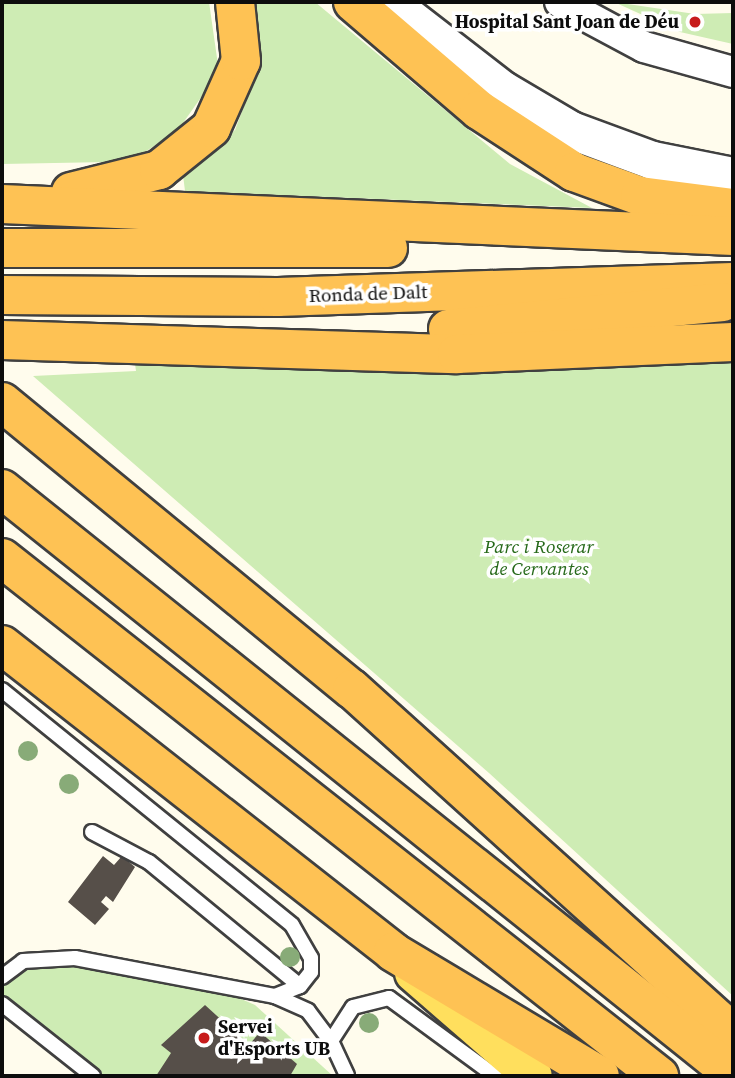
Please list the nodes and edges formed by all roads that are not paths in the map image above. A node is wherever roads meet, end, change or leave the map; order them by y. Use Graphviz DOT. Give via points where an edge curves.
graph roads {
  1 [pos="235,2"];
  2 [pos="353,2"];
  3 [pos="370,2"];
  4 [pos="388,2"];
  5 [pos="560,2"];
  6 [pos="597,12"];
  7 [pos="396,41"];
  8 [pos="733,72"];
  9 [pos="733,176"];
  10 [pos="2,197"];
  11 [pos="2,204"];
  12 [pos="733,208"];
  13 [pos="733,237"];
  14 [pos="2,248"];
  15 [pos="733,282"];
  16 [pos="2,295"];
  17 [pos="733,301"];
  18 [pos="2,340"];
  19 [pos="733,342"];
  20 [pos="240,344"];
  21 [pos="2,402"];
  22 [pos="2,489"];
  23 [pos="2,558"];
  24 [pos="2,645"];
  25 [pos="2,656"];
  26 [pos="18,682"];
  27 [pos="92,832"];
  28 [pos="393,952"];
  29 [pos="2,977"];
  30 [pos="300,986"];
  31 [pos="275,996"];
  32 [pos="2,1004"];
  33 [pos="733,1033"];
  34 [pos="331,1041"];
  35 [pos="733,1074"];
  36 [pos="93,1076"];
  37 [pos="347,1076"];
  38 [pos="495,1076"];
  39 [pos="533,1076"];
  40 [pos="600,1076"];
  41 [pos="659,1076"];
  1 -- 10 [label="highway" via="241,61 223,112 197,143 159,170 126,182"];
  2 -- 7 [label="highway"];
  3 -- 7 [label="highway"];
  4 -- 9 [label="street" via="503,90 571,130 652,160"];
  5 -- 6 [label="street"];
  6 -- 8 [label="street" via="644,47"];
  7 -- 12 [label="highway" via="479,110 574,172 640,196"];
  11 -- 13 [label="highway"];
  13 -- 14 [label="highway" via="352,249"];
  15 -- 16 [label="highway, Ronda de Dalt" via="278,297"];
  17 -- 20 [label="highway" via="624,317"];
  18 -- 20 [label="highway"];
  19 -- 20 [label="highway" via="457,355"];
  21 -- 33 [label="highway" via="352,689"];
  22 -- 35 [label="highway"];
  23 -- 41 [label="highway"];
  24 -- 26 [label="highway"];
  25 -- 26 [label="highway"];
  26 -- 28 [label="highway"];
  26 -- 30 [label="lane" via="278,911 311,958"];
  27 -- 30 [label="lane" via="149,862"];
  28 -- 39 [label="main road" via="461,1019"];
  28 -- 40 [label="highway"];
  29 -- 31 [label="lane" via="23,961 75,958"];
  30 -- 31 [label="lane"];
  31 -- 34 [label="lane" via="308,1011"];
  32 -- 36 [label="lane"];
  34 -- 37 [label="lane"];
  34 -- 38 [label="lane" via="353,1007 389,998"];
}
